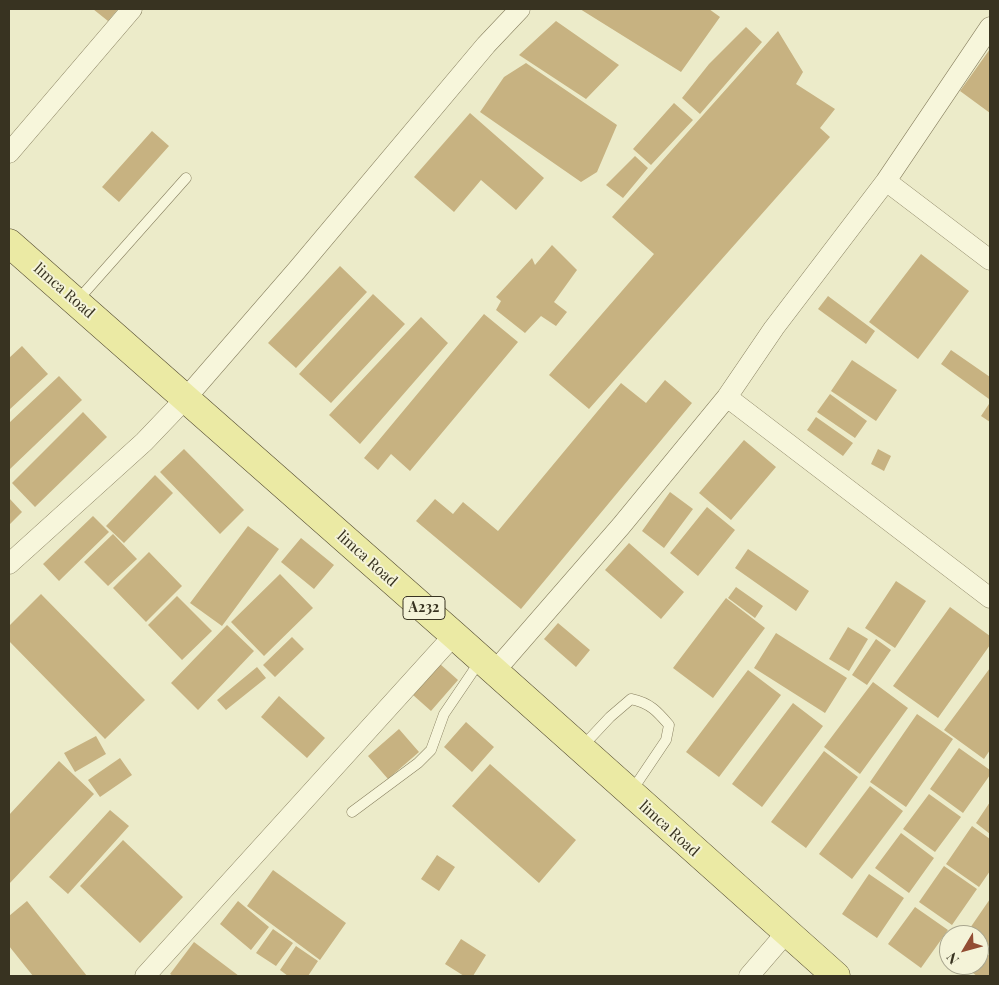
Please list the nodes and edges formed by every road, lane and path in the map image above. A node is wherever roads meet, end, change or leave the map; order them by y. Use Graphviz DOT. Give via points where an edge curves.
graph roads {
  1 [pos="132,9"];
  2 [pos="520,9"];
  3 [pos="990,27"];
  4 [pos="9,153"];
  5 [pos="186,178"];
  6 [pos="886,181"];
  7 [pos="9,242"];
  8 [pos="990,260"];
  9 [pos="76,302"];
  10 [pos="727,397"];
  11 [pos="186,398"];
  12 [pos="9,564"];
  13 [pos="990,598"];
  14 [pos="454,636"];
  15 [pos="488,666"];
  16 [pos="580,749"];
  17 [pos="630,794"];
  18 [pos="352,812"];
  19 [pos="786,933"];
  20 [pos="145,976"];
  21 [pos="749,976"];
  22 [pos="836,976"];
  1 -- 4 [label="street"];
  2 -- 11 [label="street"];
  3 -- 6 [label="street"];
  5 -- 9 [label="lane"];
  6 -- 8 [label="street"];
  6 -- 10 [label="street" via="774,328"];
  7 -- 9 [label="main road, limca Road / A232"];
  9 -- 11 [label="main road, limca Road / A232"];
  10 -- 13 [label="street"];
  10 -- 15 [label="street" via="621,526"];
  11 -- 12 [label="street" via="144,442"];
  11 -- 14 [label="main road, limca Road / A232"];
  14 -- 15 [label="main road, limca Road / A232"];
  14 -- 20 [label="street"];
  15 -- 16 [label="main road, limca Road / A232"];
  15 -- 18 [label="lane" via="444,714 431,750"];
  16 -- 17 [label="main road, limca Road / A232"];
  16 -- 17 [label="lane" via="631,700 645,702 660,715 669,725 666,740"];
  17 -- 19 [label="main road, limca Road / A232"];
  19 -- 21 [label="street"];
  19 -- 22 [label="main road, limca Road / A232"];
}
